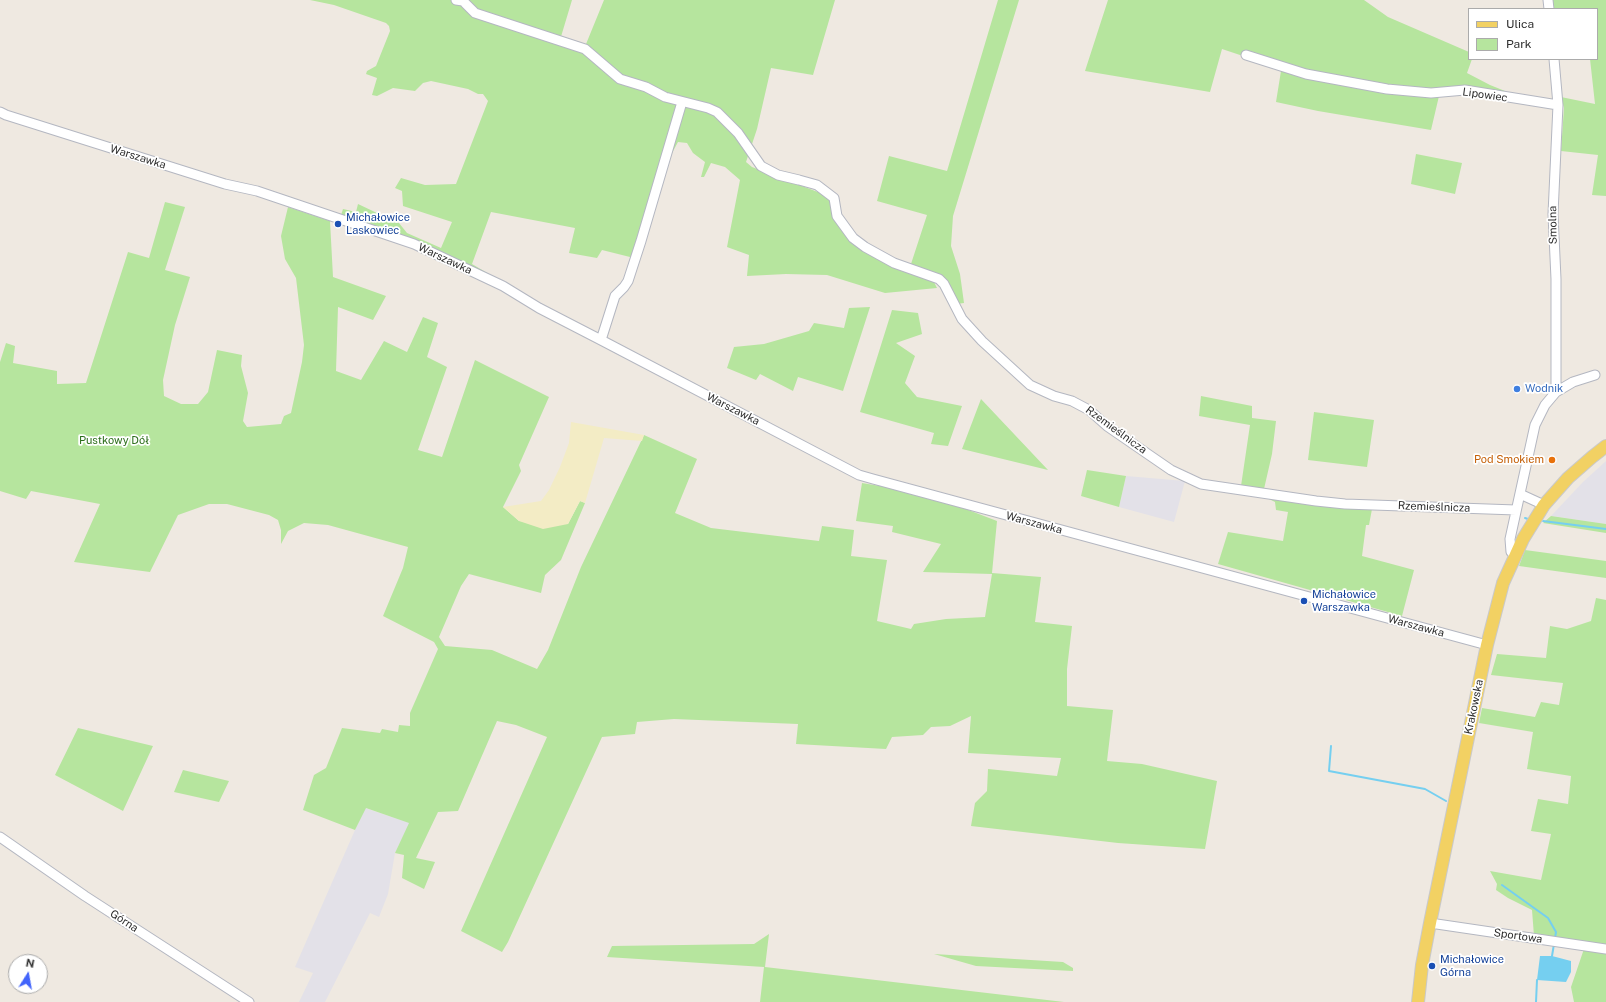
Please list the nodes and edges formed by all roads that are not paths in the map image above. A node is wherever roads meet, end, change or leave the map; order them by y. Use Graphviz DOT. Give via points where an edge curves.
graph roads {
  1 [pos="456,0"];
  2 [pos="1246,55"];
  3 [pos="1554,60"];
  4 [pos="682,102"];
  5 [pos="1558,105"];
  6 [pos="0,112"];
  7 [pos="601,340"];
  8 [pos="1595,375"];
  9 [pos="1556,392"];
  10 [pos="1606,446"];
  11 [pos="1520,494"];
  12 [pos="1544,505"];
  13 [pos="1516,510"];
  14 [pos="1515,554"];
  15 [pos="1487,645"];
  16 [pos="0,837"];
  17 [pos="1430,923"];
  18 [pos="1606,949"];
  19 [pos="250,1002"];
  20 [pos="1418,1002"];
  1 -- 4 [label="street, Rzemieślnicza" via="463,1 475,13 584,49 620,79"];
  2 -- 5 [label="street, Lipowiec" via="1306,74 1387,89 1431,93 1465,90"];
  3 -- 5 [label="street, Smolna"];
  4 -- 7 [label="street" via="628,281 615,296"];
  4 -- 13 [label="street, Rzemieślnicza" via="717,112 738,133 760,166 778,175 817,185 834,198 836,216 853,238 865,247 894,263 939,279 962,319 1030,385 1089,410 1107,426 1176,473 1201,484 1316,501"];
  5 -- 9 [label="street, Smolna" via="1553,214"];
  6 -- 7 [label="street, Warszawka" via="257,191 414,244 503,286"];
  7 -- 15 [label="street, Warszawka" via="873,480"];
  8 -- 9 [label="street" via="1573,382"];
  9 -- 11 [label="street" via="1545,405 1535,426"];
  10 -- 12 [label="main road, Krakowska" via="1580,467"];
  11 -- 12 [label="street"];
  11 -- 13 [label="street"];
  12 -- 14 [label="main road, Krakowska"];
  13 -- 14 [label="street" via="1510,539 1511,552"];
  14 -- 15 [label="main road, Krakowska" via="1500,594"];
  15 -- 17 [label="main road, Krakowska"];
  16 -- 19 [label="street, Górna" via="85,896"];
  17 -- 18 [label="street, Sportowa"];
  17 -- 20 [label="main road, Krakowska"];
}
